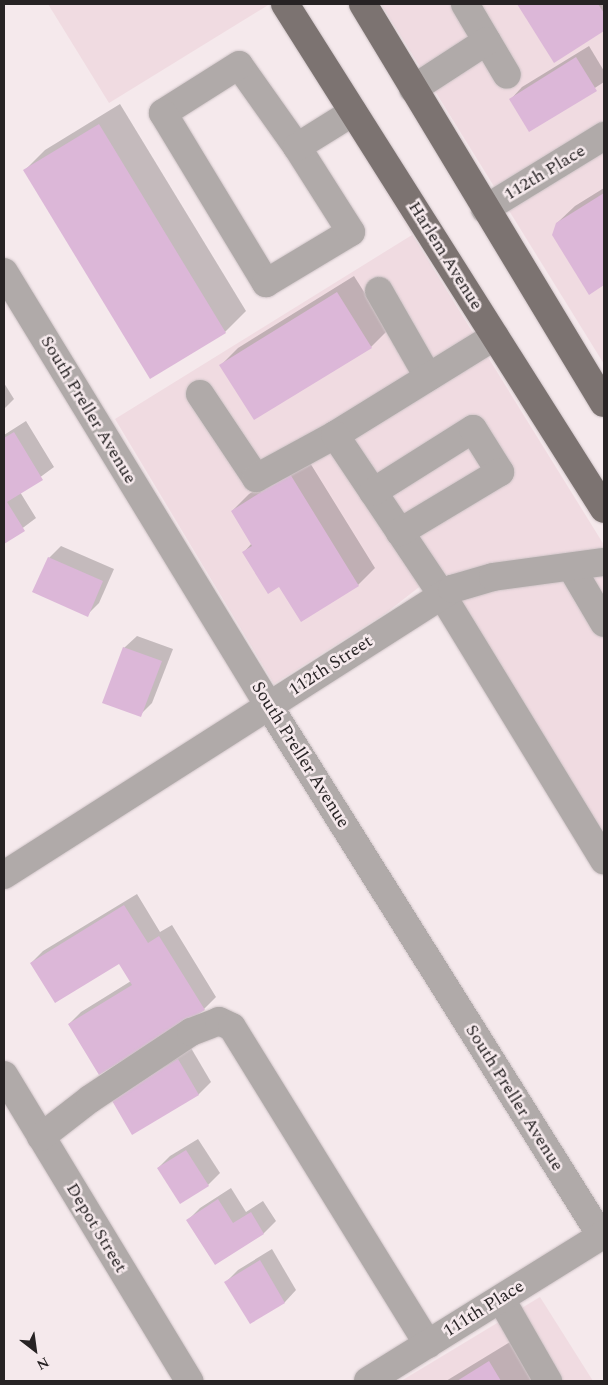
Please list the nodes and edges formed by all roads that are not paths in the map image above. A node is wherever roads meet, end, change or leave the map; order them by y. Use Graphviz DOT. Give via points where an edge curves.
graph roads {
  1 [pos="285,4"];
  2 [pos="362,4"];
  3 [pos="465,4"];
  4 [pos="487,41"];
  5 [pos="507,75"];
  6 [pos="413,89"];
  7 [pos="353,112"];
  8 [pos="604,136"];
  9 [pos="297,147"];
  10 [pos="485,209"];
  11 [pos="4,272"];
  12 [pos="379,291"];
  13 [pos="495,336"];
  14 [pos="428,377"];
  15 [pos="200,394"];
  16 [pos="604,403"];
  17 [pos="335,434"];
  18 [pos="373,492"];
  19 [pos="604,509"];
  20 [pos="400,532"];
  21 [pos="604,562"];
  22 [pos="571,567"];
  23 [pos="442,595"];
  24 [pos="604,623"];
  25 [pos="269,706"];
  26 [pos="604,860"];
  27 [pos="4,875"];
  28 [pos="4,1076"];
  29 [pos="41,1137"];
  30 [pos="602,1234"];
  31 [pos="501,1299"];
  32 [pos="428,1344"];
  33 [pos="189,1381"];
  34 [pos="368,1381"];
  35 [pos="548,1381"];
  1 -- 7 [label="main road, Harlem Avenue"];
  2 -- 6 [label="main road"];
  3 -- 4 [label="street"];
  4 -- 5 [label="street"];
  4 -- 6 [label="street"];
  6 -- 10 [label="main road"];
  7 -- 9 [label="street"];
  7 -- 13 [label="main road, Harlem Avenue"];
  8 -- 10 [label="street, 112th Place"];
  9 -- 9 [label="street" via="351,232 266,283 163,113 239,65"];
  10 -- 16 [label="main road"];
  11 -- 25 [label="street, South Preller Avenue"];
  12 -- 14 [label="street"];
  13 -- 14 [label="street"];
  13 -- 19 [label="main road, Harlem Avenue"];
  14 -- 17 [label="street"];
  15 -- 17 [label="street" via="256,478"];
  17 -- 18 [label="street"];
  18 -- 20 [label="street"];
  18 -- 20 [label="street" via="473,429 500,472"];
  20 -- 23 [label="street"];
  21 -- 22 [label="street, 112th Street"];
  22 -- 23 [label="street, 112th Street" via="493,577"];
  22 -- 24 [label="street"];
  23 -- 25 [label="street, 112th Street"];
  23 -- 26 [label="street"];
  25 -- 27 [label="street, 112th Street"];
  25 -- 30 [label="street, South Preller Avenue"];
  28 -- 29 [label="street, Depot Street"];
  29 -- 32 [label="street" via="90,1099 202,1026 219,1021 232,1027"];
  29 -- 33 [label="street, Depot Street"];
  30 -- 31 [label="street, 111th Place"];
  31 -- 32 [label="street, 111th Place"];
  31 -- 35 [label="street"];
  32 -- 34 [label="street, 111th Place"];
}
